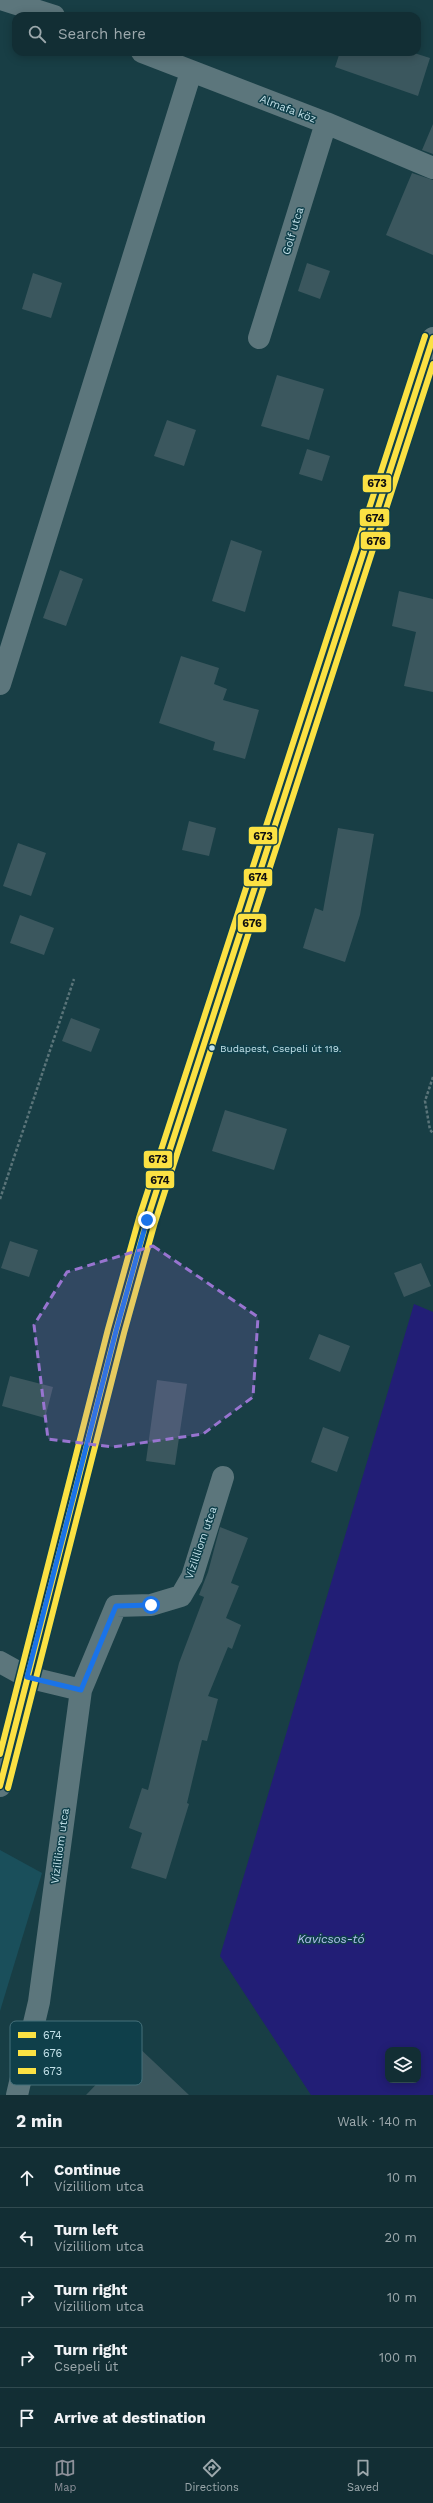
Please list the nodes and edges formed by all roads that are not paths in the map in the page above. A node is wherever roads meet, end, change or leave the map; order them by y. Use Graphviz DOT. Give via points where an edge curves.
graph roads {
  1 [pos="4,0"];
  2 [pos="52,10"];
  3 [pos="152,56"];
  4 [pos="191,72"];
  5 [pos="326,123"];
  6 [pos="433,168"];
  7 [pos="259,338"];
  8 [pos="433,338"];
  9 [pos="0,684"];
  10 [pos="223,1477"];
  11 [pos="0,1662"];
  12 [pos="27,1677"];
  13 [pos="81,1690"];
  14 [pos="0,1786"];
  15 [pos="35,2021"];
  16 [pos="19,2085"];
  17 [pos="17,2095"];
  1 -- 2 [label="street"];
  3 -- 4 [label="street, Almafa köz"];
  4 -- 5 [label="street, Almafa köz"];
  4 -- 9 [label="street"];
  5 -- 6 [label="street, Almafa köz"];
  5 -- 7 [label="street, Golf utca"];
  8 -- 12 [label="street" via="147,1220"];
  10 -- 13 [label="street, Vízililiom utca" via="192,1577 181,1596 151,1605 116,1606"];
  11 -- 12 [label="street"];
  12 -- 13 [label="street"];
  12 -- 14 [label="street"];
  13 -- 15 [label="street, Vízililiom utca"];
  16 -- 17 [label="street, Vízililiom utca"];
}
